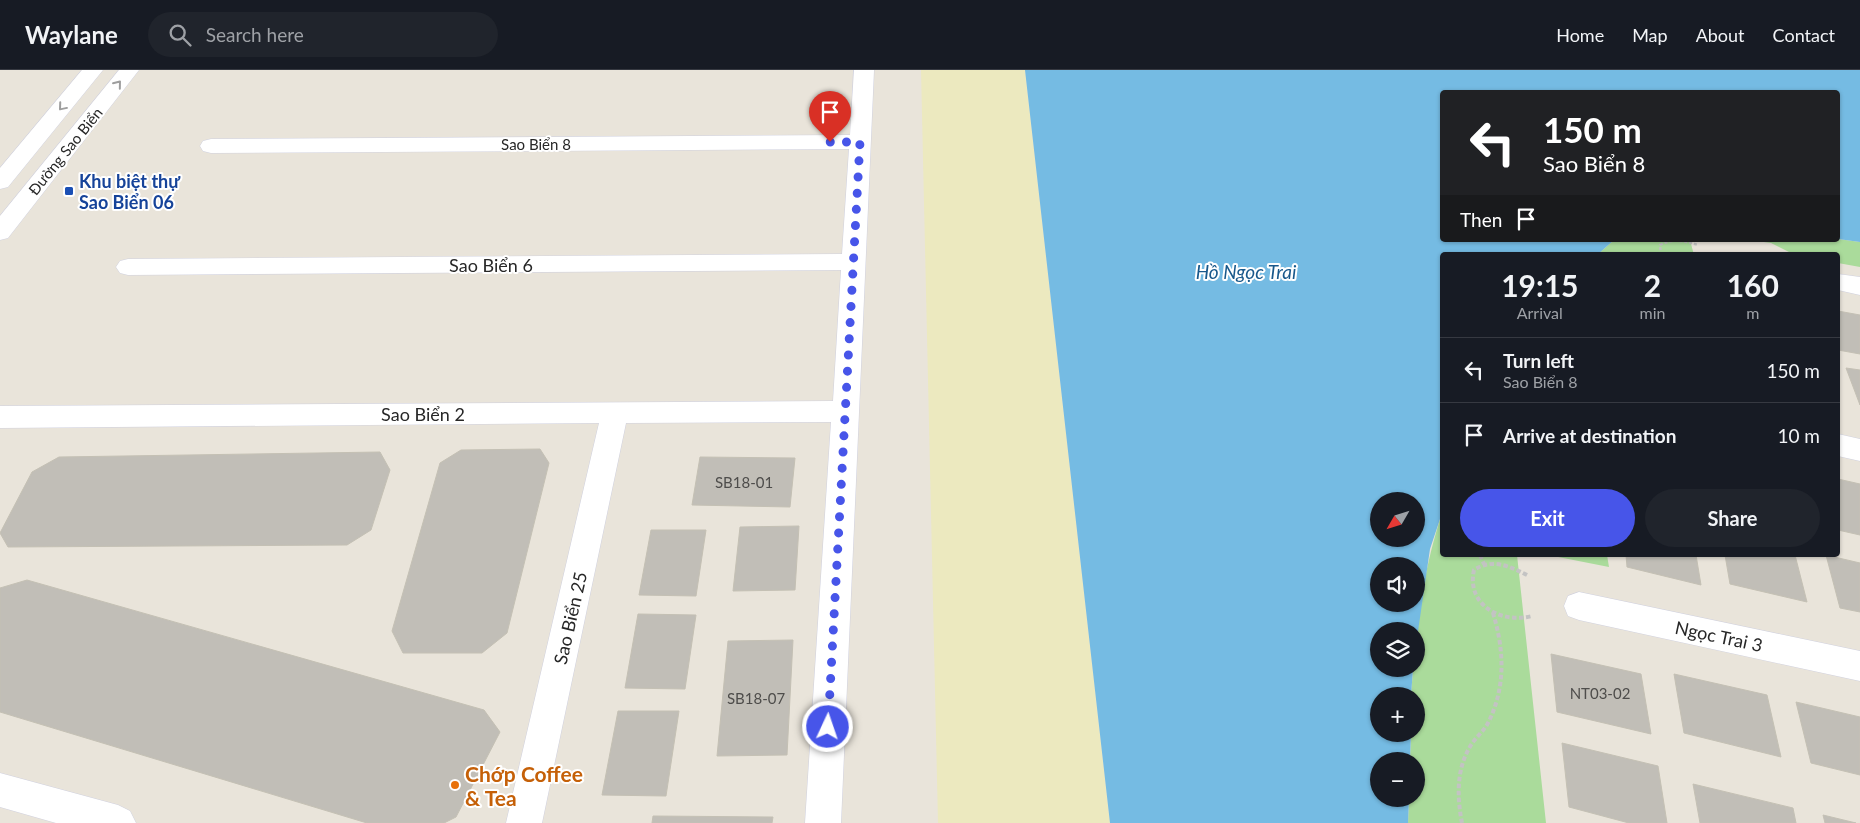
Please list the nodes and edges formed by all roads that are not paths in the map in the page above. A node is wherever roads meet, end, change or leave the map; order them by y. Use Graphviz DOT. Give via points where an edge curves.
graph roads {
  1 [pos="93,70"];
  2 [pos="129,70"];
  3 [pos="864,70"];
  4 [pos="860,142"];
  5 [pos="211,146"];
  6 [pos="0,182"];
  7 [pos="0,232"];
  8 [pos="854,262"];
  9 [pos="128,267"];
  10 [pos="1840,282"];
  11 [pos="1860,286"];
  12 [pos="846,411"];
  13 [pos="615,413"];
  14 [pos="0,418"];
  15 [pos="1840,446"];
  16 [pos="1860,450"];
  17 [pos="1579,606"];
  18 [pos="1860,666"];
  19 [pos="0,790"];
  20 [pos="118,823"];
  21 [pos="524,823"];
  22 [pos="823,823"];
  1 -- 6 [label="street, Đường Sao Biển, one-way"];
  7 -- 2 [label="street, Đường Sao Biển, one-way"];
  3 -- 4 [label="street"];
  4 -- 5 [label="street, Sao Biển 8"];
  4 -- 8 [label="street"];
  8 -- 9 [label="street, Sao Biển 6"];
  8 -- 12 [label="street"];
  10 -- 11 [label="street"];
  12 -- 13 [label="street, Sao Biển 2"];
  12 -- 22 [label="street"];
  13 -- 14 [label="street, Sao Biển 2"];
  13 -- 21 [label="street, Sao Biển 25"];
  15 -- 16 [label="street"];
  17 -- 18 [label="street, Ngọc Trai 3"];
  19 -- 20 [label="street"];
}
